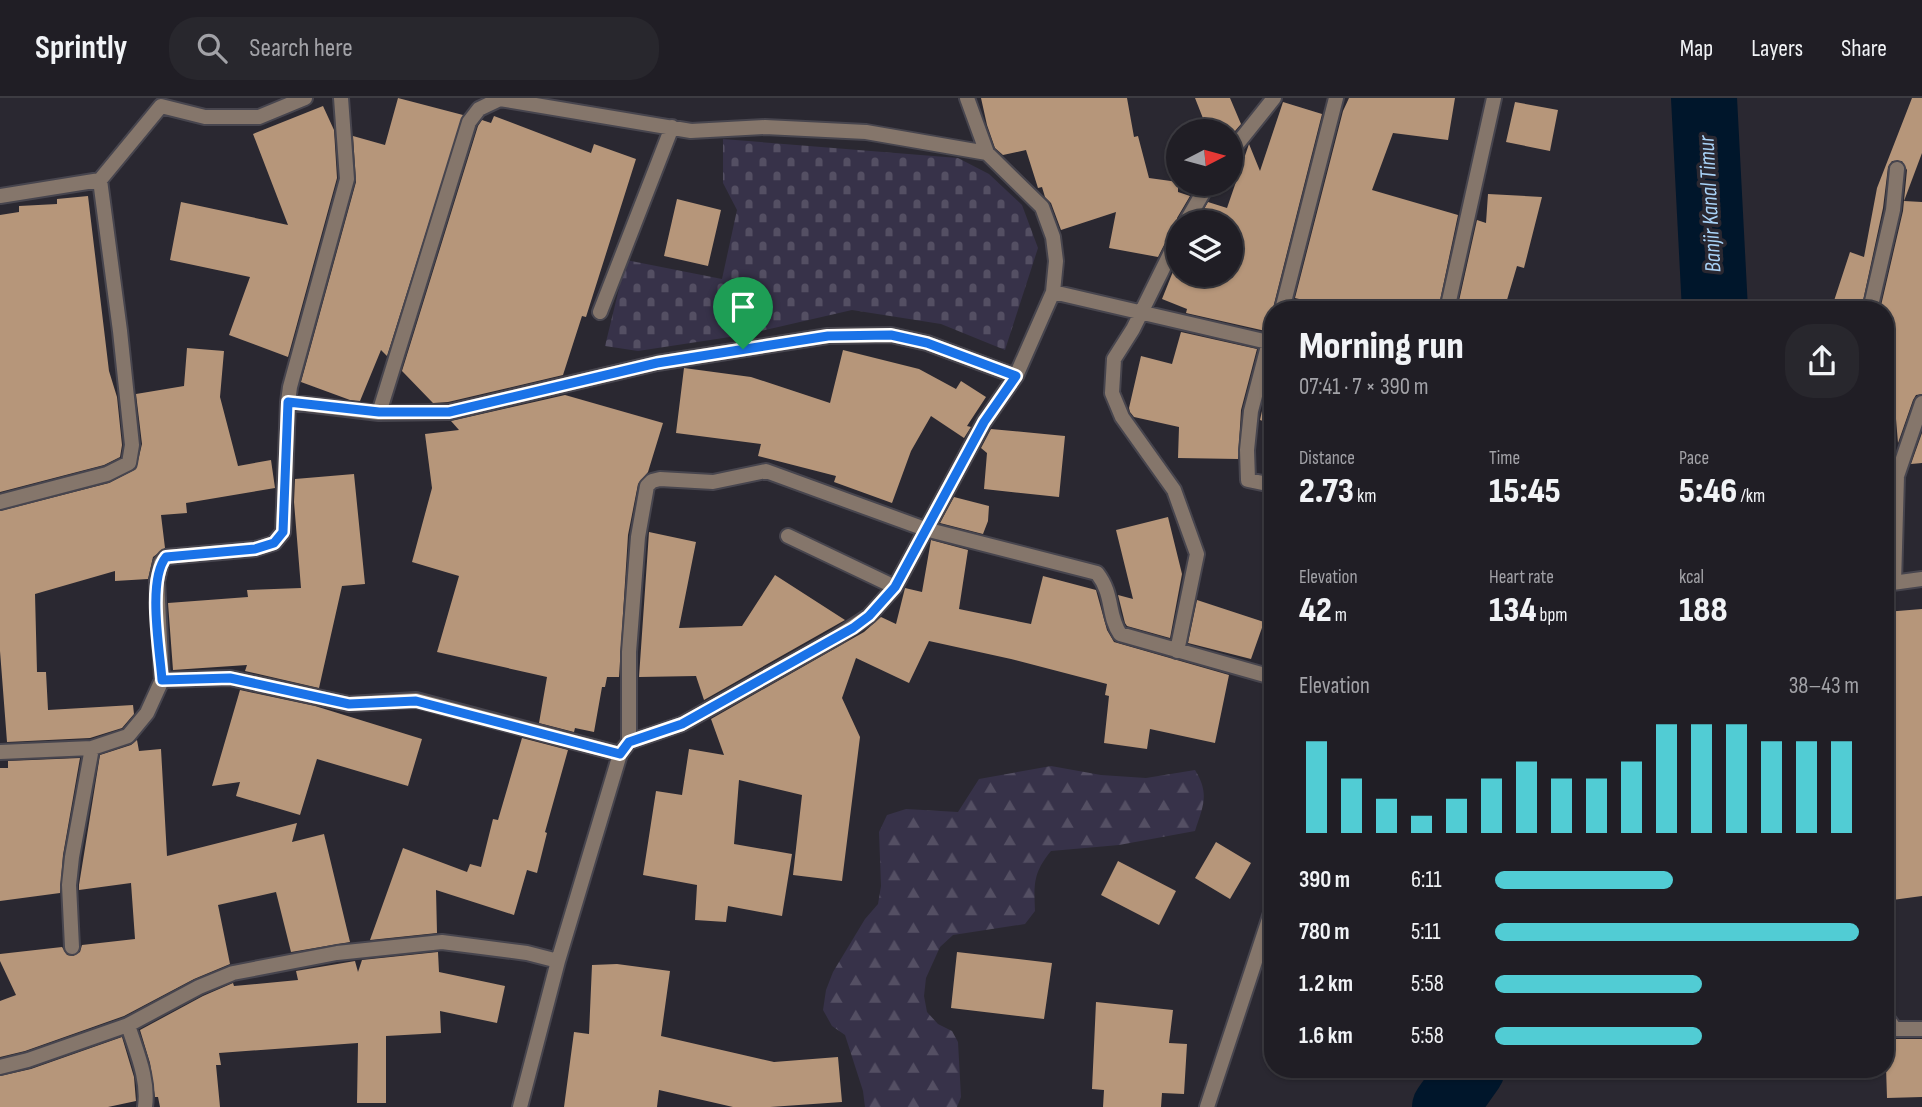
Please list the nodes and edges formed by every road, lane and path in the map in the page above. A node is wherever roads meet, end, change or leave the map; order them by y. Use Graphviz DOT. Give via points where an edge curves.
graph roads {
  1 [pos="305,98"];
  2 [pos="341,98"];
  3 [pos="967,98"];
  4 [pos="1273,98"];
  5 [pos="1336,98"];
  6 [pos="1493,98"];
  7 [pos="671,127"];
  8 [pos="1243,136"];
  9 [pos="987,153"];
  10 [pos="1897,169"];
  11 [pos="100,180"];
  12 [pos="0,196"];
  13 [pos="1166,262"];
  14 [pos="1053,292"];
  15 [pos="1284,301"];
  16 [pos="1449,301"];
  17 [pos="1872,301"];
  18 [pos="600,312"];
  19 [pos="1141,312"];
  20 [pos="1264,341"];
  21 [pos="1264,367"];
  22 [pos="1016,376"];
  23 [pos="288,402"];
  24 [pos="1922,403"];
  25 [pos="379,412"];
  26 [pos="1264,483"];
  27 [pos="0,502"];
  28 [pos="1894,523"];
  29 [pos="925,529"];
  30 [pos="788,536"];
  31 [pos="1922,579"];
  32 [pos="1894,583"];
  33 [pos="895,587"];
  34 [pos="1177,651"];
  35 [pos="1264,675"];
  36 [pos="162,680"];
  37 [pos="92,748"];
  38 [pos="625,748"];
  39 [pos="0,752"];
  40 [pos="1264,934"];
  41 [pos="72,947"];
  42 [pos="558,961"];
  43 [pos="128,1025"];
  44 [pos="1894,1027"];
  45 [pos="1922,1029"];
  46 [pos="0,1067"];
  47 [pos="145,1107"];
  48 [pos="520,1107"];
  49 [pos="1207,1107"];
  1 -- 11 [label="street" via="259,117 205,117 161,106"];
  2 -- 23 [label="street" via="347,179"];
  3 -- 9 [label="street"];
  4 -- 8 [label="street"];
  5 -- 15 [label="street"];
  6 -- 16 [label="street"];
  7 -- 9 [label="street" via="866,132"];
  7 -- 18 [label="street"];
  7 -- 25 [label="street" via="500,99 479,109 469,122"];
  9 -- 14 [label="street" via="1042,207 1053,237"];
  10 -- 17 [label="street" via="1893,210"];
  11 -- 12 [label="street"];
  11 -- 27 [label="street" via="130,432 129,463 107,474"];
  13 -- 19 [label="street"];
  14 -- 19 [label="street"];
  14 -- 22 [label="street"];
  19 -- 20 [label="street"];
  19 -- 34 [label="street" via="1114,359 1112,393 1122,417 1174,490 1196,554"];
  21 -- 26 [label="street" via="1251,411 1247,460 1248,480"];
  22 -- 25 [label="street" via="927,343 891,335 828,336 657,363 449,412"];
  22 -- 29 [label="street" via="984,422"];
  23 -- 25 [label="street"];
  23 -- 36 [label="street" via="283,532 274,543 255,549 166,557 161,563 157,607"];
  24 -- 28 [label="street" via="1897,477"];
  29 -- 33 [label="street"];
  29 -- 34 [label="street" via="1097,573 1108,588 1120,634"];
  29 -- 38 [label="street" via="766,471 712,482 660,479 649,483 638,537"];
  30 -- 33 [label="street"];
  31 -- 32 [label="street"];
  33 -- 38 [label="street" via="869,616 837,637 682,724"];
  34 -- 35 [label="street"];
  36 -- 37 [label="street" via="147,713 128,736"];
  36 -- 38 [label="street" via="230,678 349,704 416,701"];
  37 -- 39 [label="street"];
  37 -- 41 [label="street" via="72,857"];
  38 -- 42 [label="street"];
  40 -- 49 [label="street"];
  42 -- 43 [label="street" via="442,942 337,953 233,974"];
  42 -- 48 [label="street"];
  43 -- 46 [label="street"];
  43 -- 47 [label="street" via="142,1068"];
  44 -- 45 [label="street"];
}
